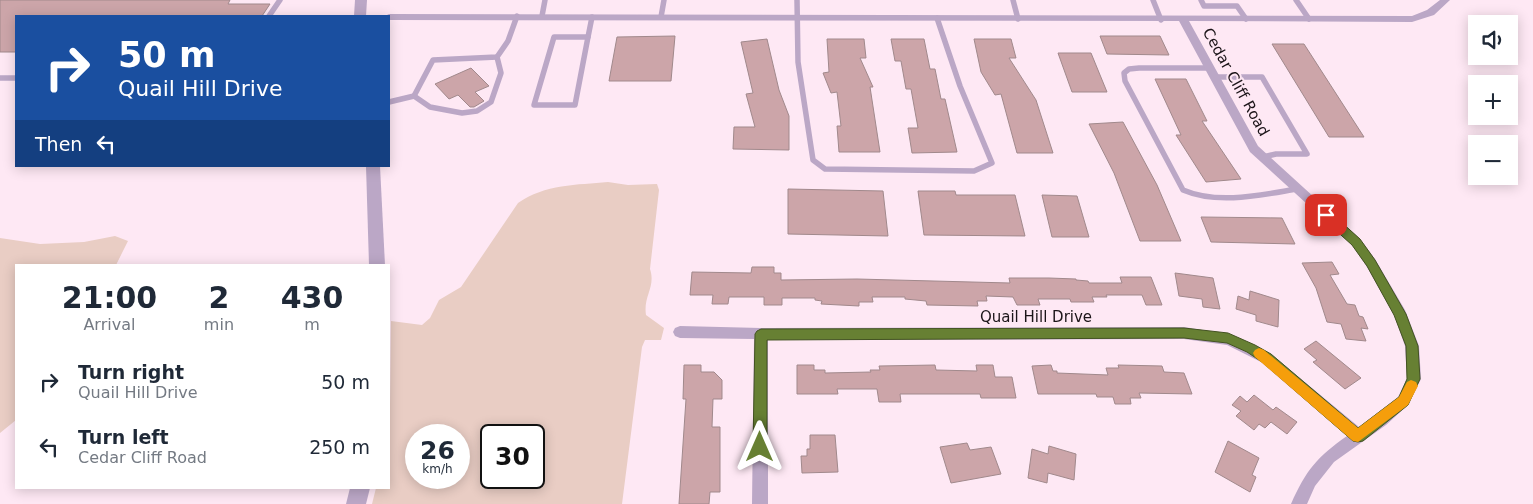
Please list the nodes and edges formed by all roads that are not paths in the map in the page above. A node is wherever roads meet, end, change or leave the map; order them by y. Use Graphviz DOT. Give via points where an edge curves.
graph roads {
  1 [pos="280,0"];
  2 [pos="361,0"];
  3 [pos="545,0"];
  4 [pos="664,0"];
  5 [pos="797,0"];
  6 [pos="1013,0"];
  7 [pos="1153,0"];
  8 [pos="1201,0"];
  9 [pos="1296,0"];
  10 [pos="1445,0"];
  11 [pos="271,15"];
  12 [pos="360,15"];
  13 [pos="517,16"];
  14 [pos="542,16"];
  15 [pos="390,17"];
  16 [pos="592,17"];
  17 [pos="662,17"];
  18 [pos="797,17"];
  19 [pos="937,18"];
  20 [pos="1018,19"];
  21 [pos="1246,19"];
  22 [pos="1309,19"];
  23 [pos="1161,20"];
  24 [pos="1182,20"];
  25 [pos="590,37"];
  26 [pos="497,57"];
  27 [pos="1212,73"];
  28 [pos="0,78"];
  29 [pos="15,78"];
  30 [pos="414,96"];
  31 [pos="390,102"];
  32 [pos="1263,157"];
  33 [pos="373,167"];
  34 [pos="1297,189"];
  35 [pos="377,264"];
  36 [pos="680,332"];
  37 [pos="761,334"];
  38 [pos="1358,436"];
  39 [pos="360,489"];
  40 [pos="356,504"];
  41 [pos="760,504"];
  42 [pos="1299,504"];
  1 -- 11 [label="lane"];
  2 -- 12 [label="street"];
  3 -- 14 [label="lane"];
  4 -- 17 [label="lane"];
  5 -- 18 [label="lane"];
  6 -- 20 [label="lane"];
  7 -- 23 [label="lane"];
  8 -- 21 [label="lane" via="1204,6 1237,6"];
  9 -- 22 [label="lane"];
  10 -- 22 [label="street" via="1427,16 1412,19"];
  13 -- 14 [label="street"];
  13 -- 15 [label="street"];
  13 -- 26 [label="lane" via="508,41"];
  14 -- 16 [label="street"];
  16 -- 17 [label="street"];
  16 -- 25 [label="lane"];
  17 -- 18 [label="street"];
  18 -- 19 [label="street"];
  18 -- 19 [label="lane" via="798,62 813,160 825,169 974,171 992,163 960,86"];
  19 -- 20 [label="street"];
  20 -- 23 [label="street"];
  21 -- 22 [label="street"];
  21 -- 24 [label="street"];
  23 -- 24 [label="street"];
  24 -- 27 [label="street, Cedar Cliff Road"];
  25 -- 25 [label="lane" via="576,105 534,105 554,37"];
  26 -- 30 [label="lane" via="433,60"];
  26 -- 30 [label="lane" via="501,73 491,102 477,111 462,113 430,107"];
  27 -- 32 [label="street, Cedar Cliff Road" via="1243,131"];
  27 -- 32 [label="lane" via="1262,77 1307,154"];
  27 -- 34 [label="lane" via="1140,68 1124,73 1125,81 1183,190 1203,197 1268,194"];
  28 -- 29 [label="lane"];
  30 -- 31 [label="lane"];
  32 -- 34 [label="street, Cedar Cliff Road"];
  33 -- 35 [label="street"];
  34 -- 38 [label="street, Cedar Cliff Road" via="1356,242 1400,314 1412,346 1414,379 1403,401"];
  36 -- 37 [label="street, Quail Hill Drive"];
  37 -- 38 [label="street, Quail Hill Drive" via="1184,333 1228,338 1266,358"];
  37 -- 41 [label="street"];
  38 -- 42 [label="street, Cedar Cliff Road" via="1329,457 1310,481"];
  39 -- 40 [label="street"];
}
